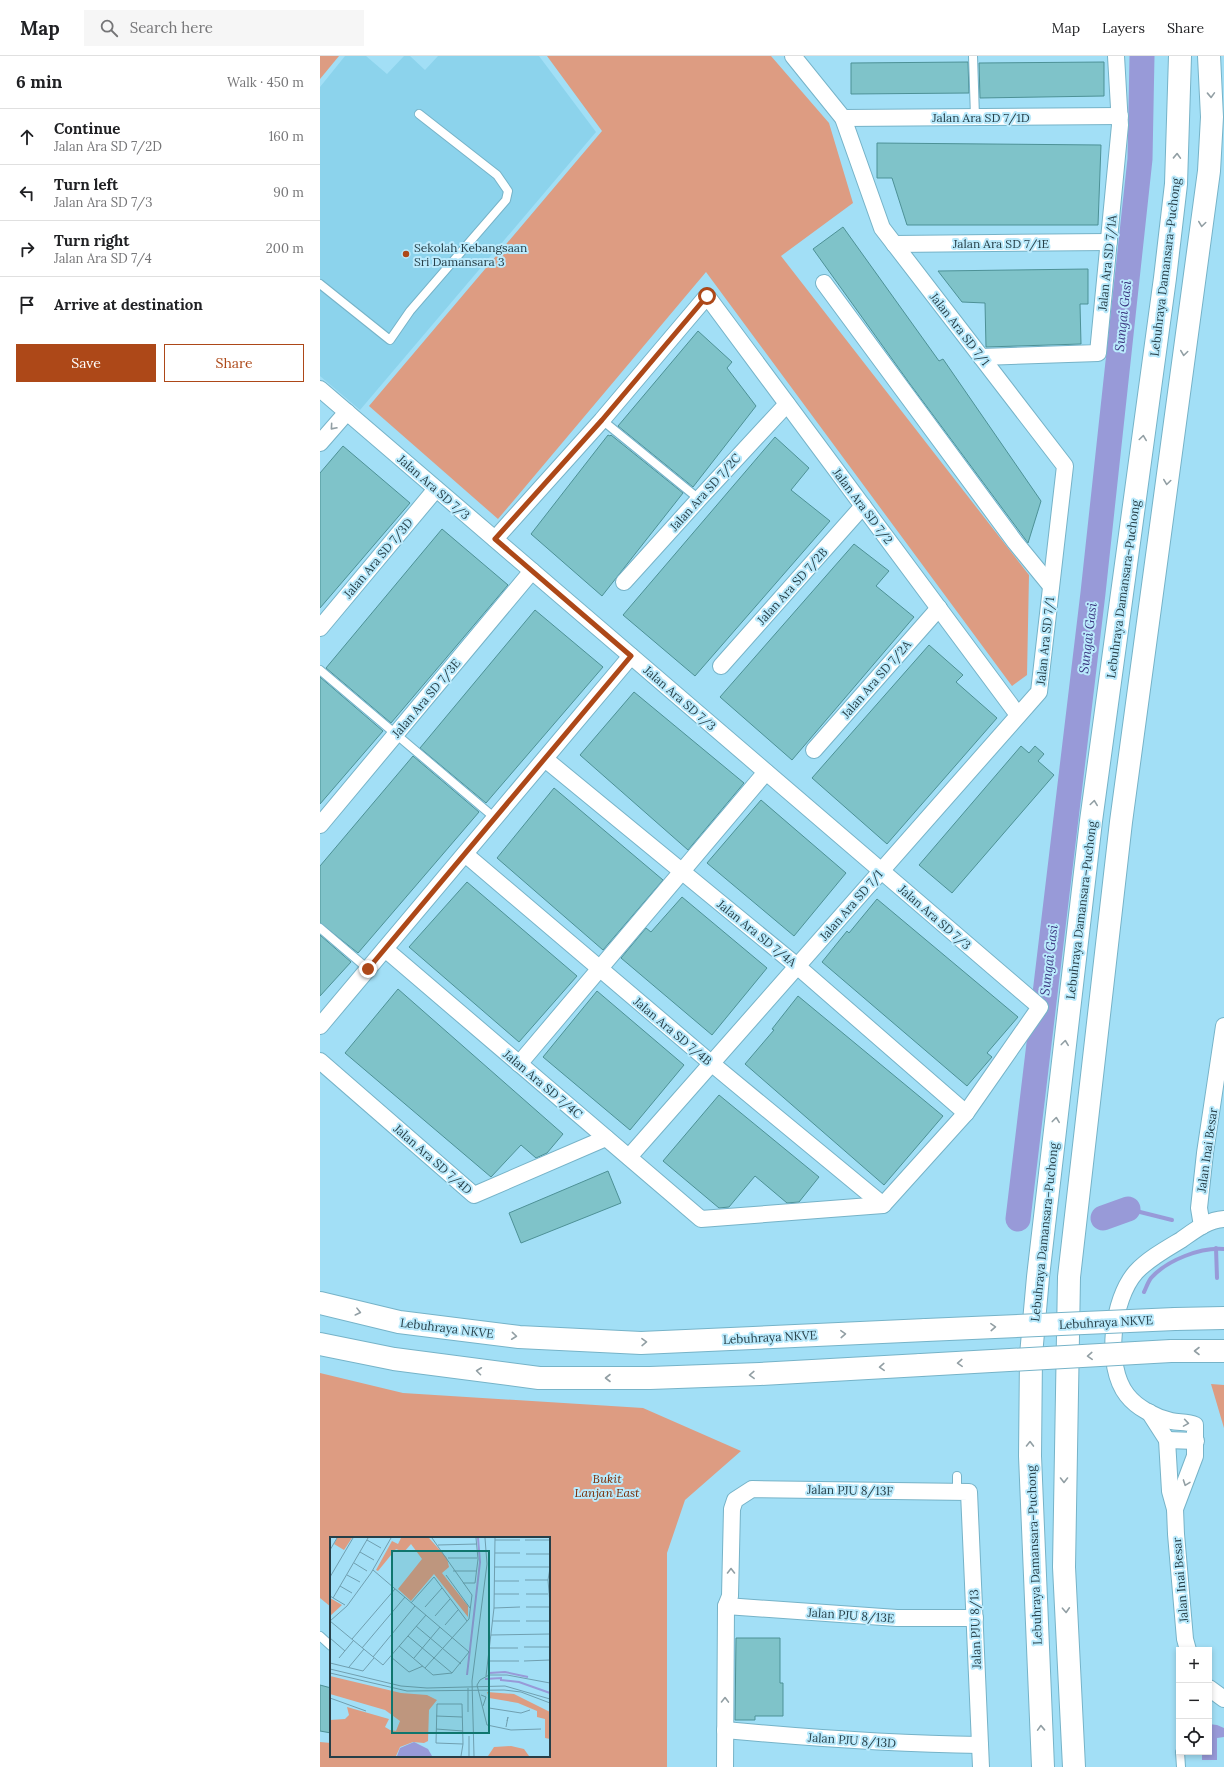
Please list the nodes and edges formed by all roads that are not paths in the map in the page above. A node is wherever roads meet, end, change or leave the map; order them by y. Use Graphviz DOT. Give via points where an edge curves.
graph roads {
  1 [pos="794,56"];
  2 [pos="973,56"];
  3 [pos="1116,56"];
  4 [pos="1180,56"];
  5 [pos="1209,56"];
  6 [pos="419,114"];
  7 [pos="1120,116"];
  8 [pos="976,117"];
  9 [pos="843,118"];
  10 [pos="1109,242"];
  11 [pos="894,244"];
  12 [pos="824,283"];
  13 [pos="320,284"];
  14 [pos="981,357"];
  15 [pos="320,389"];
  16 [pos="787,404"];
  17 [pos="347,412"];
  18 [pos="602,420"];
  19 [pos="320,443"];
  20 [pos="436,489"];
  21 [pos="699,499"];
  22 [pos="863,506"];
  23 [pos="495,539"];
  24 [pos="532,571"];
  25 [pos="624,582"];
  26 [pos="1051,586"];
  27 [pos="939,608"];
  28 [pos="320,628"];
  29 [pos="631,656"];
  30 [pos="721,666"];
  31 [pos="320,670"];
  32 [pos="1018,715"];
  33 [pos="395,734"];
  34 [pos="814,750"];
  35 [pos="545,759"];
  36 [pos="766,772"];
  37 [pos="495,818"];
  38 [pos="320,825"];
  39 [pos="465,854"];
  40 [pos="881,870"];
  41 [pos="682,871"];
  42 [pos="320,928"];
  43 [pos="385,948"];
  44 [pos="797,966"];
  45 [pos="600,968"];
  46 [pos="368,969"];
  47 [pos="320,1026"];
  48 [pos="1224,1026"];
  49 [pos="320,1061"];
  50 [pos="711,1063"];
  51 [pos="519,1064"];
  52 [pos="1219,1090"];
  53 [pos="966,1113"];
  54 [pos="606,1138"];
  55 [pos="629,1157"];
  56 [pos="883,1205"];
  57 [pos="1224,1220"];
  58 [pos="1202,1226"];
  59 [pos="320,1303"];
  60 [pos="1224,1318"];
  61 [pos="320,1344"];
  62 [pos="1224,1351"];
  63 [pos="1149,1412"];
  64 [pos="1167,1440"];
  65 [pos="1196,1440"];
  66 [pos="961,1486"];
  67 [pos="1175,1509"];
  68 [pos="726,1606"];
  69 [pos="975,1618"];
  70 [pos="320,1636"];
  71 [pos="330,1645"];
  72 [pos="1188,1647"];
  73 [pos="725,1730"];
  74 [pos="980,1745"];
  75 [pos="1180,1755"];
  76 [pos="725,1767"];
  77 [pos="981,1767"];
  78 [pos="1042,1767"];
  79 [pos="1074,1767"];
  80 [pos="1181,1767"];
  1 -- 9 [label="street, Jalan Ara SD 7/1"];
  2 -- 8 [label="lane"];
  3 -- 7 [label="street, Jalan Ara SD 7/1A"];
  78 -- 4 [label="highway, Lebuhraya Damansara–Puchong, one-way" via="1030,1456 1031,1355 1090,829 1169,247 1176,184"];
  5 -- 79 [label="highway, one-way" via="1212,117 1209,171 1121,822 1069,1277 1064,1567"];
  6 -- 13 [label="lane" via="496,175 508,191 506,200 410,311 390,340"];
  7 -- 8 [label="street, Jalan Ara SD 7/1D"];
  7 -- 10 [label="street, Jalan Ara SD 7/1A"];
  8 -- 9 [label="street, Jalan Ara SD 7/1D"];
  9 -- 11 [label="street, Jalan Ara SD 7/1" via="882,228"];
  10 -- 11 [label="street, Jalan Ara SD 7/1E"];
  10 -- 14 [label="street, Jalan Ara SD 7/1A" via="1098,353"];
  11 -- 14 [label="street, Jalan Ara SD 7/1"];
  12 -- 26 [label="street" via="1015,542"];
  14 -- 26 [label="street, Jalan Ara SD 7/1" via="1065,466"];
  15 -- 17 [label="street, Jalan Ara SD 7/3"];
  16 -- 18 [label="street, Jalan Ara SD 7/2" via="707,296"];
  16 -- 21 [label="street, Jalan Ara SD 7/2C"];
  16 -- 22 [label="street, Jalan Ara SD 7/2"];
  17 -- 19 [label="street, one-way"];
  17 -- 20 [label="street, Jalan Ara SD 7/3"];
  18 -- 21 [label="lane"];
  18 -- 23 [label="street"];
  20 -- 23 [label="street, Jalan Ara SD 7/3"];
  20 -- 28 [label="street, Jalan Ara SD 7/3D"];
  21 -- 25 [label="street, Jalan Ara SD 7/2C"];
  22 -- 27 [label="street, Jalan Ara SD 7/2"];
  22 -- 30 [label="street, Jalan Ara SD 7/2B"];
  23 -- 24 [label="street, Jalan Ara SD 7/3"];
  24 -- 29 [label="street, Jalan Ara SD 7/3"];
  24 -- 33 [label="street, Jalan Ara SD 7/3E"];
  26 -- 32 [label="street, Jalan Ara SD 7/1" via="1039,692"];
  27 -- 32 [label="street, Jalan Ara SD 7/2"];
  27 -- 34 [label="street, Jalan Ara SD 7/2A"];
  29 -- 35 [label="street"];
  29 -- 36 [label="street, Jalan Ara SD 7/3"];
  31 -- 33 [label="lane"];
  32 -- 40 [label="street, Jalan Ara SD 7/1"];
  33 -- 37 [label="lane"];
  33 -- 38 [label="street, Jalan Ara SD 7/3E"];
  35 -- 37 [label="street"];
  35 -- 41 [label="street, Jalan Ara SD 7/4A"];
  36 -- 40 [label="street, Jalan Ara SD 7/3"];
  36 -- 41 [label="street"];
  37 -- 39 [label="street"];
  39 -- 43 [label="street"];
  39 -- 45 [label="street, Jalan Ara SD 7/4B"];
  40 -- 44 [label="street, Jalan Ara SD 7/1"];
  40 -- 53 [label="street, Jalan Ara SD 7/3" via="1040,1007"];
  41 -- 44 [label="street, Jalan Ara SD 7/4A"];
  41 -- 45 [label="street"];
  42 -- 46 [label="lane"];
  43 -- 46 [label="street"];
  43 -- 51 [label="street, Jalan Ara SD 7/4C"];
  44 -- 50 [label="street, Jalan Ara SD 7/1"];
  44 -- 53 [label="street, Jalan Ara SD 7/4A"];
  45 -- 50 [label="street, Jalan Ara SD 7/4B"];
  45 -- 51 [label="street"];
  46 -- 47 [label="street"];
  48 -- 52 [label="street, Jalan Inai Besar"];
  49 -- 54 [label="street, Jalan Ara SD 7/4D" via="474,1195"];
  50 -- 55 [label="street, Jalan Ara SD 7/1"];
  50 -- 56 [label="street, Jalan Ara SD 7/4B"];
  51 -- 54 [label="street, Jalan Ara SD 7/4C"];
  52 -- 58 [label="street, Jalan Inai Besar" via="1205,1153 1199,1208"];
  53 -- 56 [label="street"];
  54 -- 55 [label="street, Jalan Ara SD 7/4C"];
  55 -- 56 [label="street, Jalan Ara SD 7/4C" via="701,1219"];
  57 -- 58 [label="street"];
  58 -- 63 [label="street" via="1158,1254 1136,1272 1128,1283 1119,1305 1114,1338 1114,1364 1117,1375 1127,1395"];
  59 -- 60 [label="highway, Lebuhraya NKVE, one-way, bridge" via="399,1322 519,1337 641,1343"];
  62 -- 61 [label="highway, one-way, bridge" via="1171,1351 760,1374 650,1378 539,1378 394,1359"];
  63 -- 64 [label="street"];
  63 -- 65 [label="street, one-way" via="1172,1422 1195,1425"];
  64 -- 65 [label="street"];
  64 -- 67 [label="street" via="1170,1491"];
  65 -- 67 [label="street, one-way" via="1195,1456"];
  68 -- 66 [label="street, Jalan PJU 8/13F, one-way" via="730,1596 732,1509 735,1500 752,1489"];
  66 -- 69 [label="street, Jalan PJU 8/13"];
  67 -- 72 [label="street, Jalan Inai Besar" via="1182,1609"];
  68 -- 69 [label="street, Jalan PJU 8/13E" via="897,1618"];
  73 -- 68 [label="street, one-way"];
  69 -- 74 [label="street, Jalan PJU 8/13"];
  70 -- 71 [label="lane"];
  73 -- 74 [label="street, Jalan PJU 8/13D" via="904,1744"];
  73 -- 76 [label="street"];
  74 -- 77 [label="street, Jalan PJU 8/13"];
  75 -- 80 [label="lane"];
}
